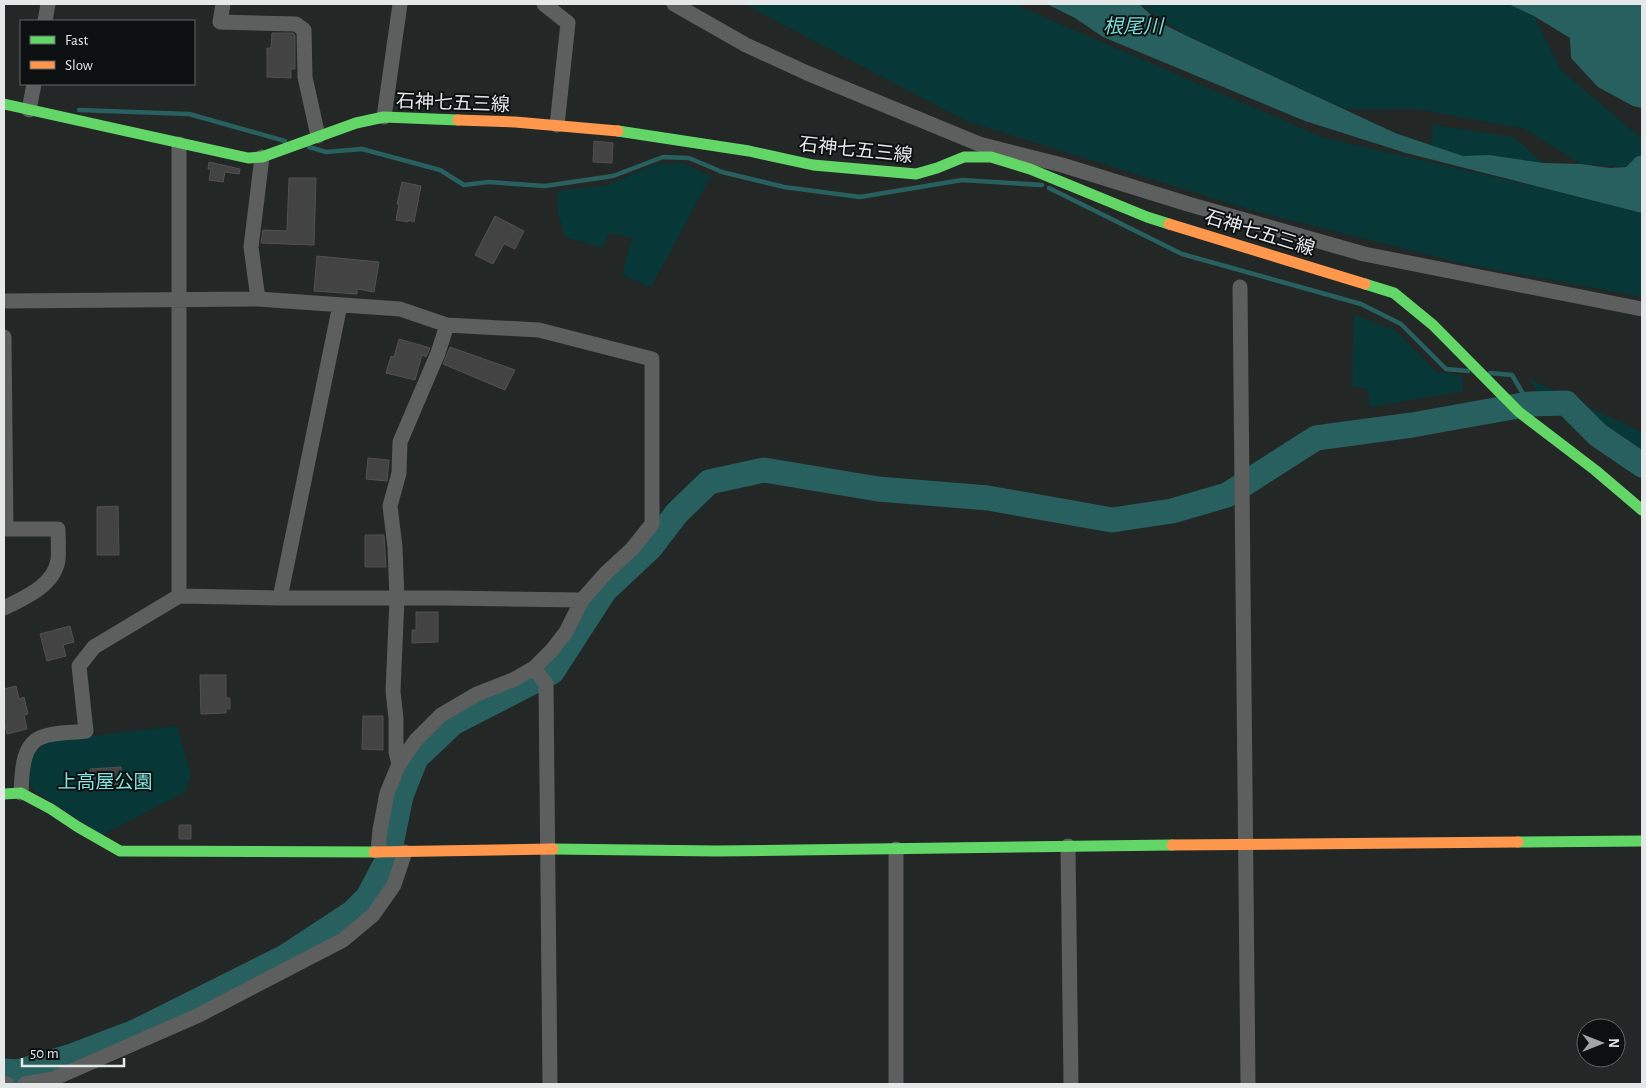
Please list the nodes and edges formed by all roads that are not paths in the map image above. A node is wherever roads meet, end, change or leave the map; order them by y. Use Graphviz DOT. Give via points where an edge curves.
graph roads {
  1 [pos="48,4"];
  2 [pos="223,4"];
  3 [pos="400,4"];
  4 [pos="544,4"];
  5 [pos="674,4"];
  6 [pos="45,20"];
  7 [pos="34,85"];
  8 [pos="4,104"];
  9 [pos="29,110"];
  10 [pos="384,117"];
  11 [pos="557,125"];
  12 [pos="318,136"];
  13 [pos="179,144"];
  14 [pos="262,157"];
  15 [pos="1240,287"];
  16 [pos="179,299"];
  17 [pos="258,299"];
  18 [pos="4,301"];
  19 [pos="340,305"];
  20 [pos="1642,309"];
  21 [pos="447,324"];
  22 [pos="4,337"];
  23 [pos="1642,510"];
  24 [pos="179,596"];
  25 [pos="280,598"];
  26 [pos="397,599"];
  27 [pos="582,600"];
  28 [pos="4,608"];
  29 [pos="535,669"];
  30 [pos="399,764"];
  31 [pos="20,793"];
  32 [pos="4,794"];
  33 [pos="1642,842"];
  34 [pos="1246,844"];
  35 [pos="1068,846"];
  36 [pos="547,849"];
  37 [pos="896,850"];
  38 [pos="378,851"];
  39 [pos="405,852"];
  40 [pos="25,1084"];
  41 [pos="550,1084"];
  42 [pos="896,1084"];
  43 [pos="1071,1084"];
  44 [pos="1248,1084"];
  1 -- 6 [label="street"];
  2 -- 12 [label="street" via="220,22 296,24 304,30 305,77"];
  3 -- 10 [label="street"];
  4 -- 11 [label="street" via="568,23"];
  5 -- 20 [label="street" via="746,45 807,73 979,144 1364,254"];
  7 -- 9 [label="street"];
  8 -- 9 [label="main road, 石神七五三線"];
  9 -- 13 [label="main road, 石神七五三線"];
  10 -- 11 [label="main road, 石神七五三線"];
  10 -- 12 [label="main road, 石神七五三線"];
  11 -- 23 [label="main road, 石神七五三線" via="613,130 749,151 813,166 916,174 964,157 992,157 1146,216 1394,293 1433,325 1519,412"];
  12 -- 14 [label="main road, 石神七五三線"];
  13 -- 14 [label="main road, 石神七五三線" via="248,158"];
  13 -- 16 [label="street"];
  14 -- 17 [label="street" via="251,247"];
  15 -- 34 [label="street"];
  16 -- 17 [label="street"];
  16 -- 18 [label="street"];
  16 -- 24 [label="street"];
  17 -- 19 [label="street"];
  19 -- 21 [label="street" via="400,309"];
  19 -- 25 [label="street"];
  21 -- 26 [label="street" via="400,442 399,473 390,506"];
  21 -- 27 [label="street" via="539,330 652,359 652,524"];
  22 -- 28 [label="street" via="6,528 58,529 58,562 49,580 32,594"];
  24 -- 25 [label="street"];
  24 -- 31 [label="street" via="94,647 79,666 86,731 41,737 30,747"];
  25 -- 26 [label="street"];
  26 -- 27 [label="street"];
  26 -- 30 [label="street" via="393,692"];
  27 -- 29 [label="street" via="566,632"];
  29 -- 30 [label="street" via="477,694 441,715 416,740"];
  29 -- 36 [label="street" via="546,684"];
  30 -- 38 [label="street" via="387,794"];
  31 -- 32 [label="main road"];
  31 -- 38 [label="main road" via="120,851"];
  33 -- 34 [label="main road"];
  34 -- 35 [label="main road"];
  34 -- 44 [label="street"];
  35 -- 37 [label="main road"];
  35 -- 43 [label="street"];
  36 -- 37 [label="main road"];
  36 -- 39 [label="main road"];
  36 -- 41 [label="street"];
  37 -- 42 [label="street"];
  38 -- 39 [label="main road"];
  39 -- 40 [label="street" via="394,885 372,915 343,940 197,1016 53,1079"];
}
